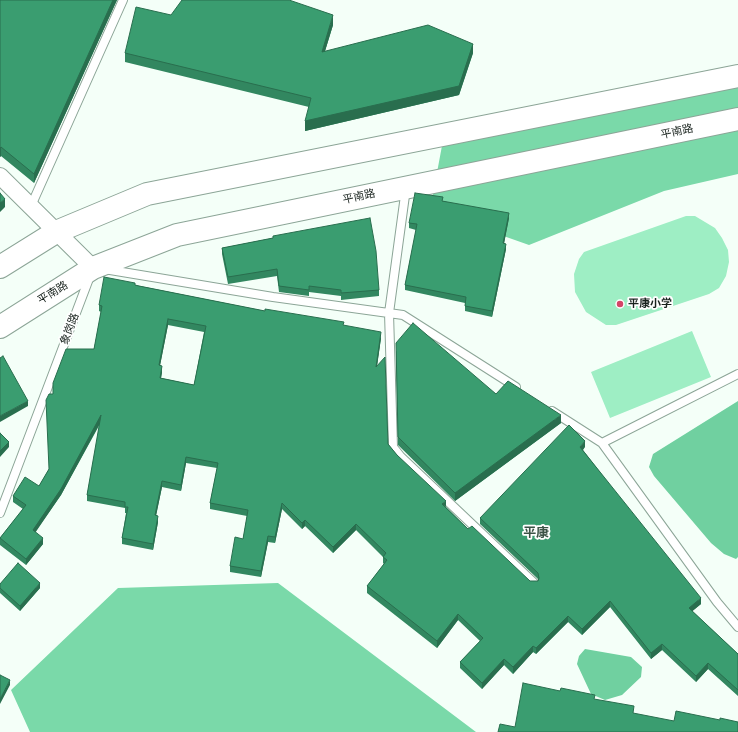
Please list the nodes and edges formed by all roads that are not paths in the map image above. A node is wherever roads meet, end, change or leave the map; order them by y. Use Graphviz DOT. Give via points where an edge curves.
graph roads {
  1 [pos="123,0"];
  2 [pos="738,76"];
  3 [pos="738,119"];
  4 [pos="0,176"];
  5 [pos="406,188"];
  6 [pos="31,206"];
  7 [pos="56,232"];
  8 [pos="0,267"];
  9 [pos="93,268"];
  10 [pos="390,313"];
  11 [pos="0,327"];
  12 [pos="738,374"];
  13 [pos="522,392"];
  14 [pos="542,404"];
  15 [pos="602,443"];
  16 [pos="0,513"];
  17 [pos="534,583"];
  18 [pos="738,627"];
  1 -- 6 [label="lane"];
  2 -- 7 [label="main road" via="147,194"];
  3 -- 5 [label="main road, 平南路"];
  4 -- 6 [label="street"];
  5 -- 9 [label="main road, 平南路" via="177,235"];
  5 -- 10 [label="lane"];
  6 -- 7 [label="street"];
  7 -- 8 [label="main road"];
  7 -- 9 [label="street"];
  9 -- 10 [label="lane"];
  9 -- 11 [label="main road, 平南路"];
  9 -- 16 [label="lane, 象岗路"];
  10 -- 13 [label="lane" via="403,315"];
  10 -- 17 [label="lane" via="393,448"];
  12 -- 15 [label="lane"];
  14 -- 15 [label="lane"];
  15 -- 18 [label="lane" via="717,602"];
}
